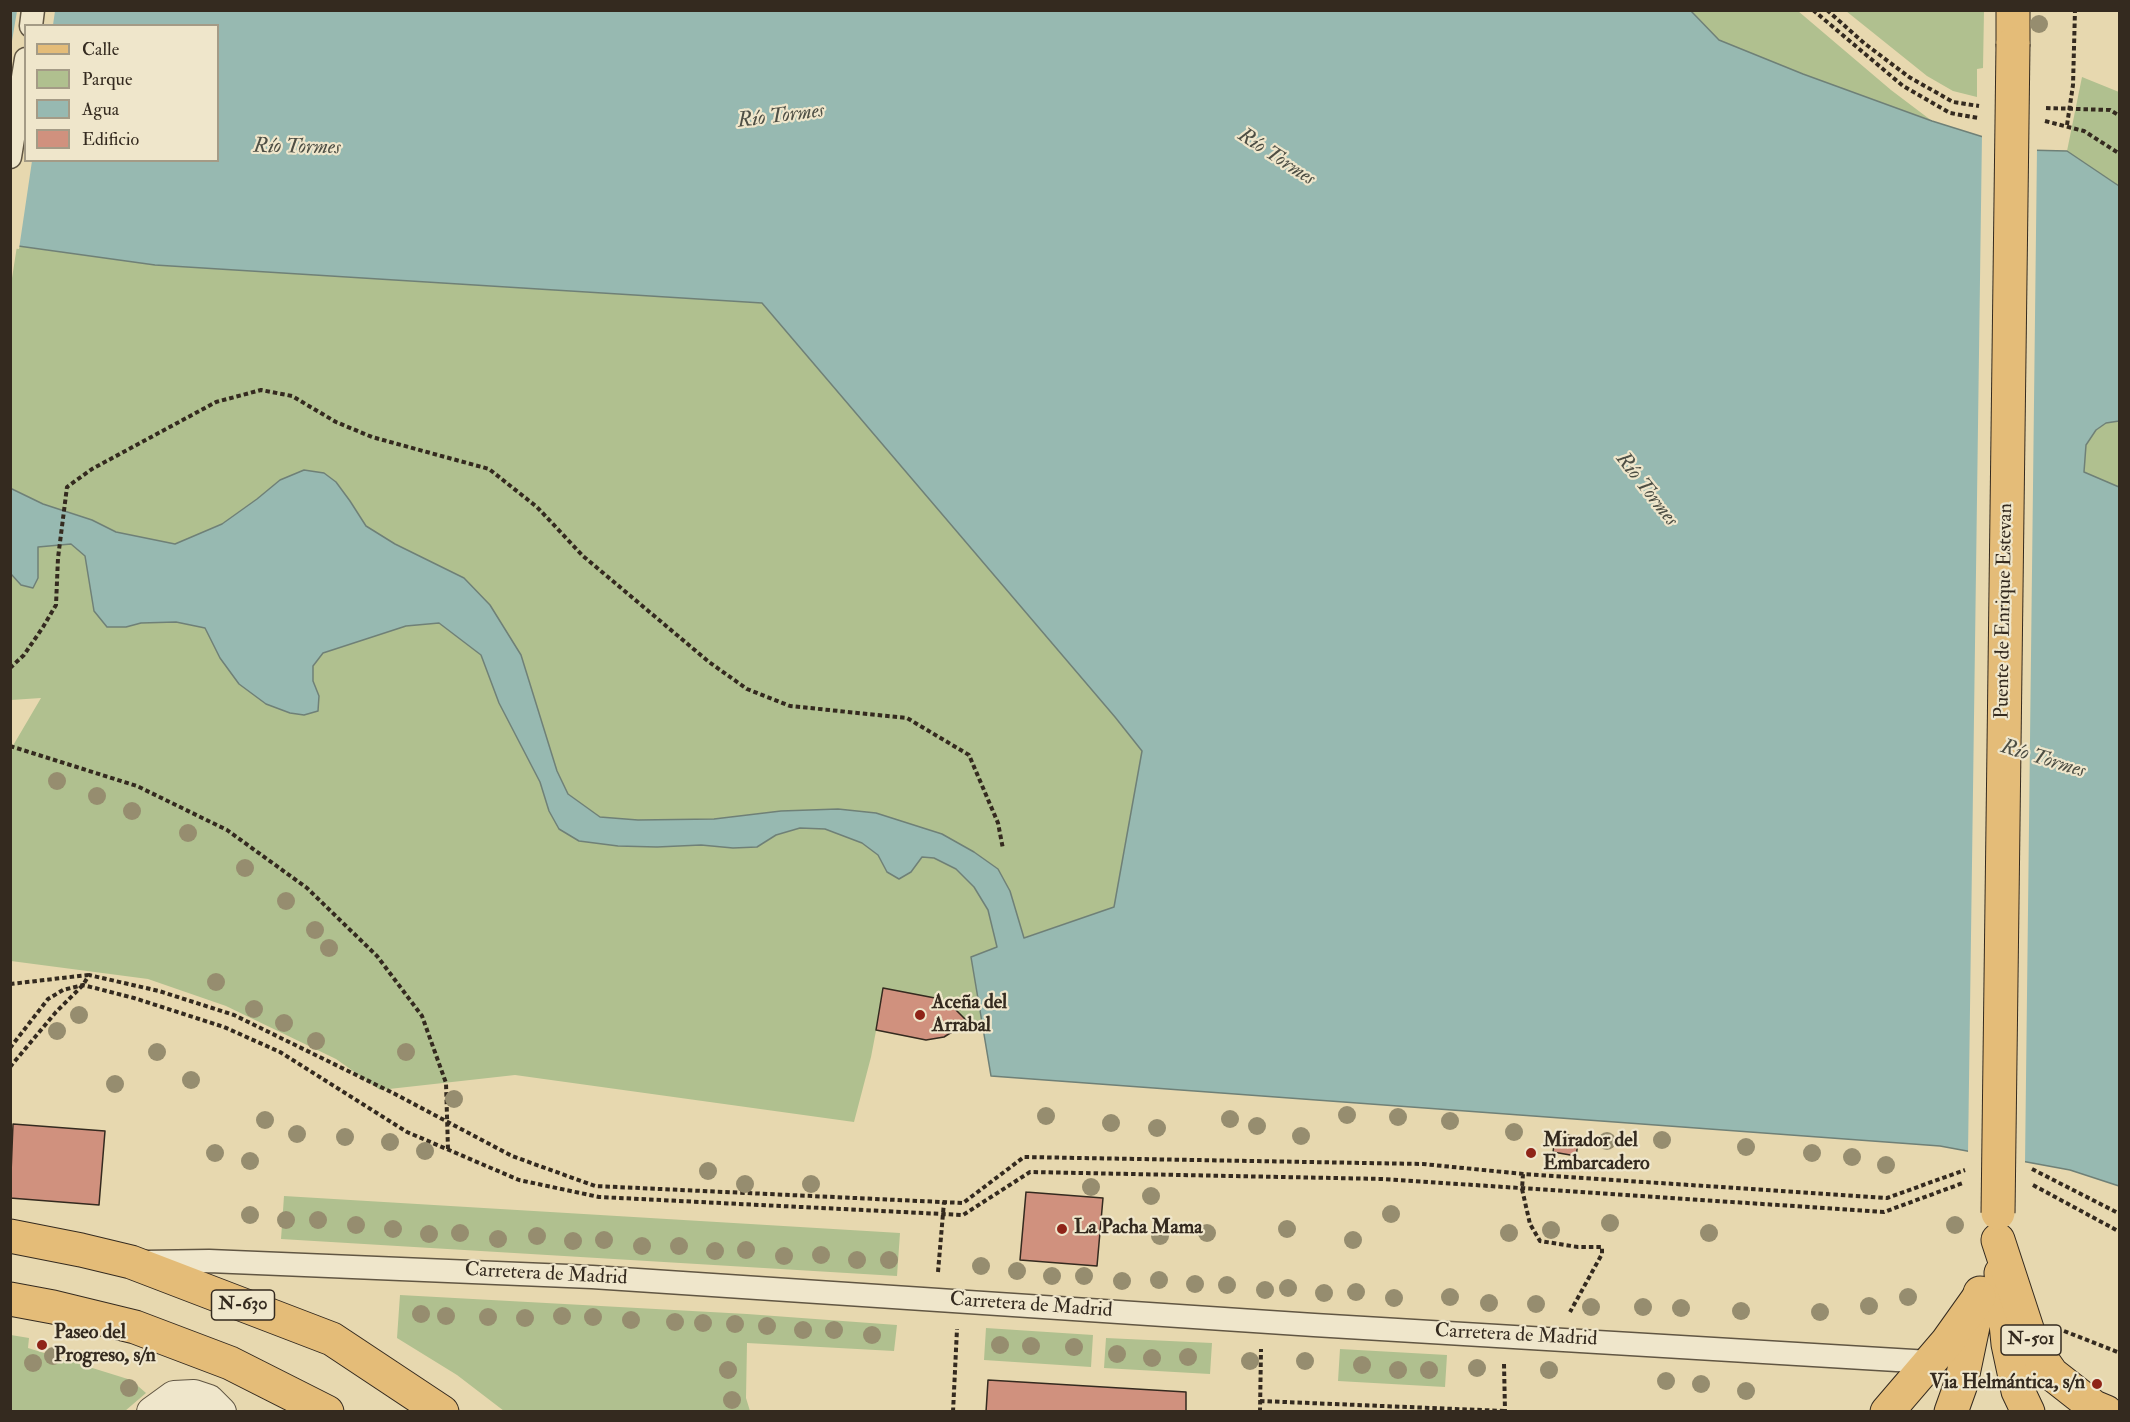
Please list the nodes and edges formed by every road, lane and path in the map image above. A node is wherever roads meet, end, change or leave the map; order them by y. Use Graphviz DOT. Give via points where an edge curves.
graph roads {
  1 [pos="1813,10"];
  2 [pos="1827,10"];
  3 [pos="2013,10"];
  4 [pos="2075,10"];
  5 [pos="24,71"];
  6 [pos="1988,106"];
  7 [pos="2034,107"];
  8 [pos="2069,108"];
  9 [pos="2120,116"];
  10 [pos="1988,119"];
  11 [pos="2041,121"];
  12 [pos="2067,125"];
  13 [pos="2120,154"];
  14 [pos="10,157"];
  15 [pos="10,668"];
  16 [pos="10,746"];
  17 [pos="1003,849"];
  18 [pos="89,975"];
  19 [pos="10,984"];
  20 [pos="83,985"];
  21 [pos="10,1048"];
  22 [pos="10,1058"];
  23 [pos="12,1065"];
  24 [pos="447,1121"];
  25 [pos="448,1149"];
  26 [pos="2024,1169"];
  27 [pos="1972,1170"];
  28 [pos="1523,1174"];
  29 [pos="2029,1182"];
  30 [pos="1973,1183"];
  31 [pos="1522,1189"];
  32 [pos="944,1202"];
  33 [pos="943,1214"];
  34 [pos="2120,1214"];
  35 [pos="1998,1227"];
  36 [pos="2120,1232"];
  37 [pos="10,1236"];
  38 [pos="131,1262"];
  39 [pos="1979,1297"];
  40 [pos="10,1299"];
  41 [pos="936,1299"];
  42 [pos="958,1301"];
  43 [pos="1262,1321"];
  44 [pos="2057,1328"];
  45 [pos="1504,1336"];
  46 [pos="1556,1339"];
  47 [pos="2120,1353"];
  48 [pos="1930,1362"];
  49 [pos="1260,1401"];
  50 [pos="215,1406"];
  51 [pos="1505,1411"];
  52 [pos="152,1412"];
  53 [pos="327,1412"];
  54 [pos="442,1412"];
  55 [pos="953,1412"];
  56 [pos="1260,1412"];
  57 [pos="1887,1412"];
  58 [pos="1951,1412"];
  59 [pos="2028,1412"];
  60 [pos="2106,1412"];
  1 -- 10 [label="path" via="1903,86 1950,114"];
  2 -- 6 [label="path" via="1909,77 1953,102"];
  3 -- 35 [label="main road, Puente de Enrique Estevan, bridge"];
  4 -- 8 [label="path"];
  5 -- 14 [label="street"];
  7 -- 8 [label="path"];
  8 -- 9 [label="path" via="2110,110"];
  8 -- 12 [label="path"];
  11 -- 12 [label="path"];
  12 -- 13 [label="path"];
  15 -- 17 [label="path" via="24,655 56,605 67,487 216,402 261,390 292,396 336,422 372,437 489,469 537,507 583,556 747,689 790,705 907,718 969,755 998,823"];
  16 -- 24 [label="path" via="137,786 226,830 307,888 376,956 422,1016 446,1083"];
  18 -- 19 [label="path"];
  18 -- 20 [label="path"];
  18 -- 24 [label="path" via="159,991 234,1016"];
  20 -- 21 [label="path" via="48,999"];
  20 -- 23 [label="path"];
  20 -- 25 [label="path" via="234,1031 280,1052 407,1132"];
  22 -- 23 [label="path"];
  24 -- 25 [label="path"];
  24 -- 32 [label="path" via="512,1156 595,1186"];
  25 -- 33 [label="path" via="519,1180 599,1197"];
  26 -- 34 [label="path" via="2034,1169"];
  27 -- 28 [label="path" via="1962,1170 1887,1198"];
  28 -- 31 [label="path"];
  28 -- 32 [label="path" via="1423,1164 1024,1157 963,1203"];
  29 -- 36 [label="path"];
  30 -- 31 [label="path" via="1962,1183 1884,1212"];
  31 -- 33 [label="path" via="1383,1179 1030,1172 963,1215"];
  31 -- 46 [label="path" via="1530,1224 1540,1241 1602,1247 1602,1254"];
  32 -- 33 [label="path"];
  33 -- 41 [label="path"];
  35 -- 39 [label="main road"];
  35 -- 59 [label="main road" via="2008,1344 2018,1391"];
  35 -- 60 [label="main road, N-501" via="2033,1347 2052,1374"];
  37 -- 38 [label="main road, N-630"];
  38 -- 41 [label="street, Carretera de Madrid" via="209,1261 592,1277"];
  38 -- 54 [label="main road, N-630" via="332,1339"];
  39 -- 48 [label="main road"];
  39 -- 58 [label="main road" via="1961,1384"];
  40 -- 53 [label="main road" via="135,1328 230,1363"];
  41 -- 42 [label="street, Carretera de Madrid"];
  42 -- 43 [label="street, Carretera de Madrid"];
  42 -- 55 [label="path"];
  43 -- 45 [label="street, Carretera de Madrid"];
  43 -- 49 [label="path"];
  44 -- 47 [label="path"];
  45 -- 46 [label="street, Carretera de Madrid"];
  45 -- 51 [label="path"];
  46 -- 48 [label="street, Carretera de Madrid"];
  48 -- 57 [label="main road"];
  49 -- 51 [label="path"];
  49 -- 56 [label="path"];
  50 -- 52 [label="street" via="194,1395 174,1396"];
}
